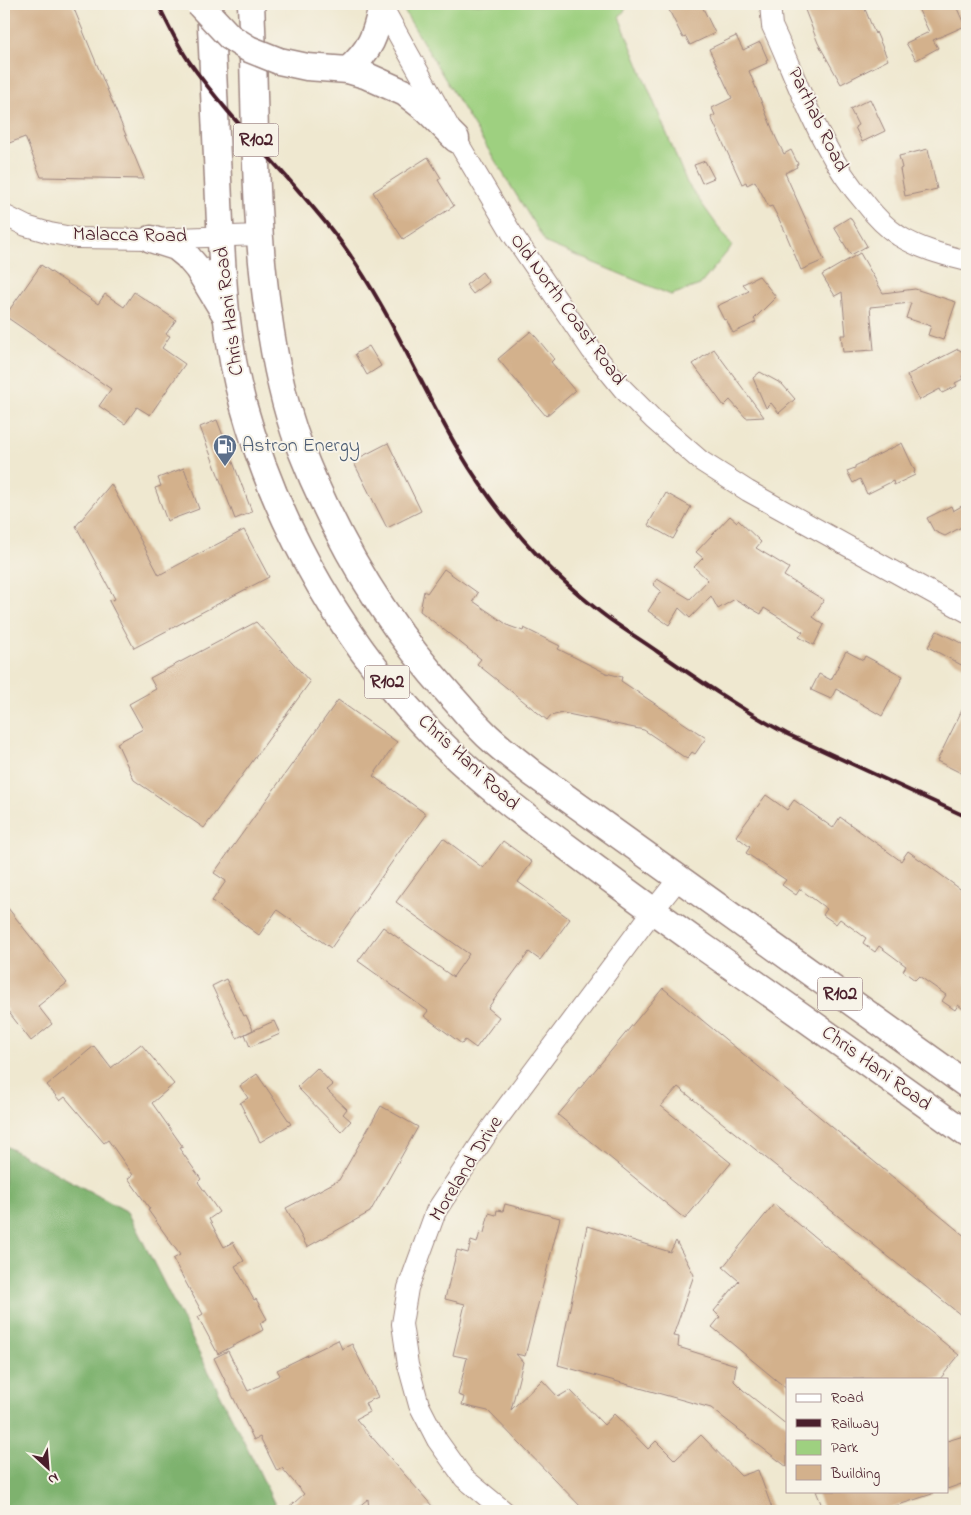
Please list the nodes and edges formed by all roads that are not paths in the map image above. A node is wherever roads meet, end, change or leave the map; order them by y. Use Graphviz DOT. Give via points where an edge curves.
graph roads {
  1 [pos="199,4"];
  2 [pos="210,4"];
  3 [pos="251,4"];
  4 [pos="770,4"];
  5 [pos="381,5"];
  6 [pos="348,70"];
  7 [pos="456,139"];
  8 [pos="4,215"];
  9 [pos="259,235"];
  10 [pos="221,236"];
  11 [pos="151,239"];
  12 [pos="967,261"];
  13 [pos="226,315"];
  14 [pos="967,612"];
  15 [pos="679,878"];
  16 [pos="653,911"];
  17 [pos="967,1085"];
  18 [pos="967,1134"];
  19 [pos="504,1511"];
  1 -- 6 [label="main road, bridge" via="230,37 249,49 279,61 307,67"];
  2 -- 10 [label="main road, Chris Hani Road / R102"];
  3 -- 9 [label="main road, Chris Hani Road / R102"];
  4 -- 12 [label="street, Parthab Road" via="772,26 820,135 850,186 875,216 898,235 917,246"];
  5 -- 6 [label="main road" via="377,29 370,45"];
  5 -- 7 [label="street, Old North Coast Road"];
  6 -- 7 [label="main road" via="405,93"];
  7 -- 14 [label="street, Old North Coast Road" via="511,232 592,351 654,420 701,461 748,491"];
  8 -- 11 [label="street, Malacca Road" via="26,226 77,238"];
  9 -- 10 [label="street, Malacca Road"];
  9 -- 15 [label="main road, Chris Hani Road / R102" via="268,312 280,375 299,443 341,538 370,590 400,635 491,739 532,773"];
  10 -- 11 [label="street, Malacca Road"];
  10 -- 13 [label="main road, Chris Hani Road / R102"];
  11 -- 13 [label="main road" via="176,247 188,256"];
  13 -- 16 [label="main road, Chris Hani Road / R102" via="242,403 272,490 301,550 345,627 388,684 432,733 482,781"];
  15 -- 16 [label="street, Moreland Drive"];
  15 -- 17 [label="main road, Chris Hani Road / R102"];
  16 -- 18 [label="main road, Chris Hani Road / R102"];
  16 -- 19 [label="street, Moreland Drive" via="491,1128 441,1203 408,1288 402,1324 408,1365 419,1405 437,1440 464,1478"];
}
